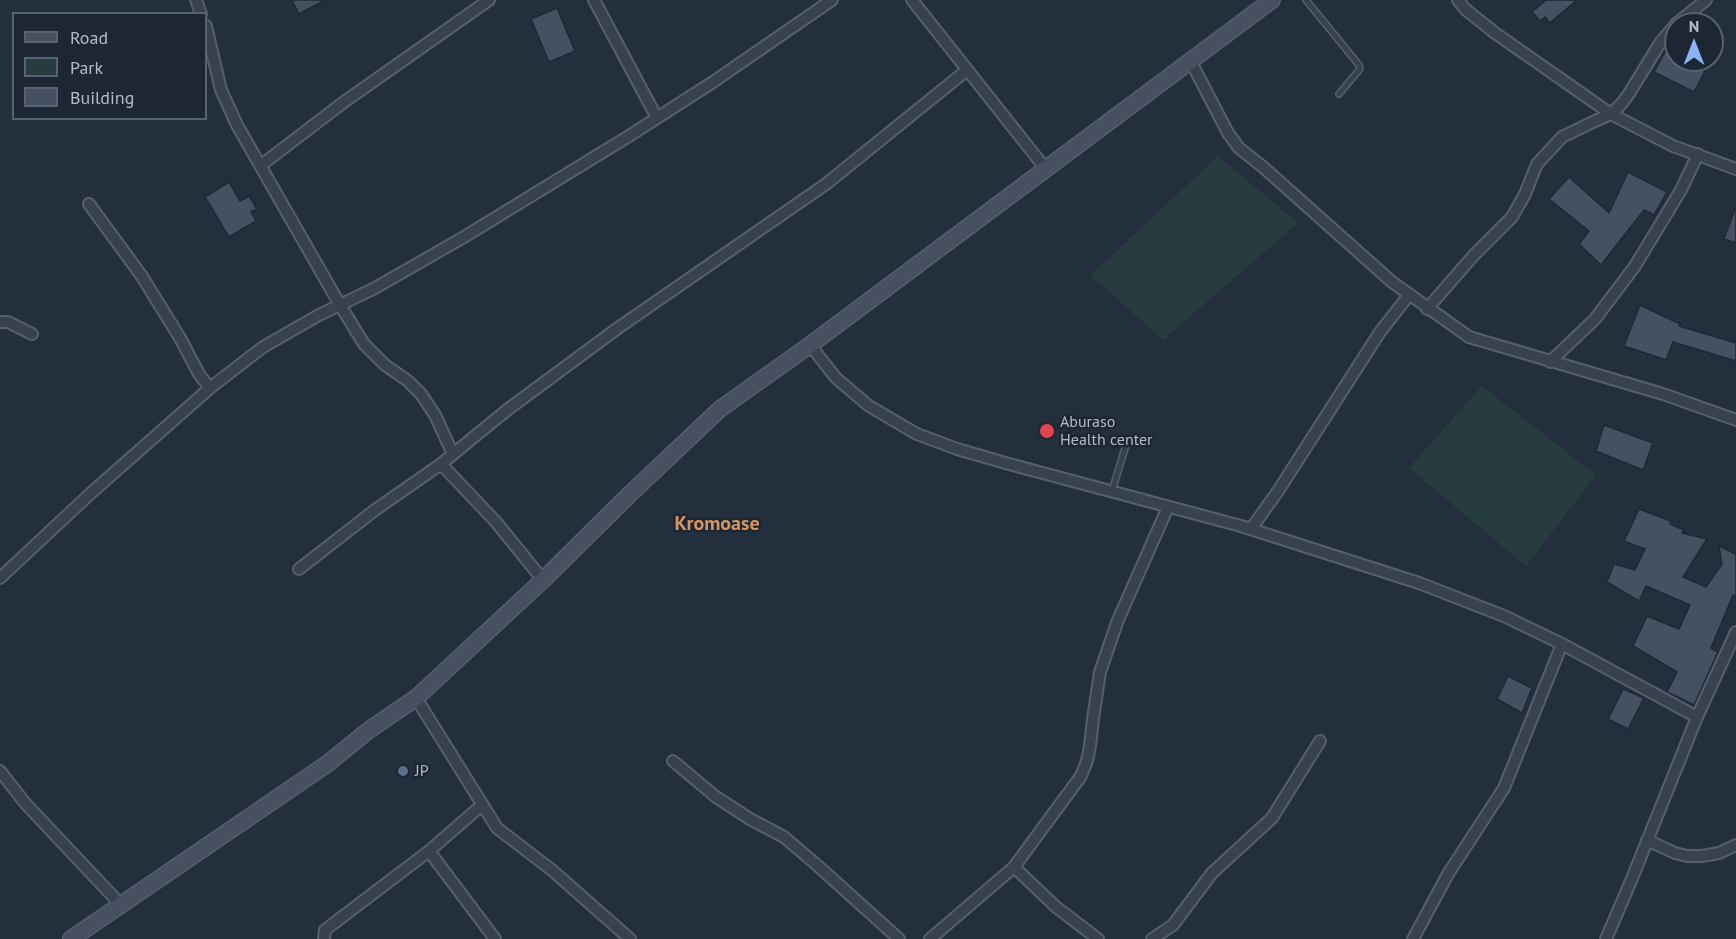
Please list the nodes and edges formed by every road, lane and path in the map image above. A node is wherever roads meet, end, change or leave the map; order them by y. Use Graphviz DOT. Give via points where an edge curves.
graph roads {
  1 [pos="489,0"];
  2 [pos="594,0"];
  3 [pos="832,0"];
  4 [pos="912,0"];
  5 [pos="1272,0"];
  6 [pos="1306,0"];
  7 [pos="1458,0"];
  8 [pos="1706,0"];
  9 [pos="207,30"];
  10 [pos="1191,62"];
  11 [pos="967,70"];
  12 [pos="1339,94"];
  13 [pos="1611,114"];
  14 [pos="657,118"];
  15 [pos="1698,154"];
  16 [pos="260,166"];
  17 [pos="1045,168"];
  18 [pos="1736,169"];
  19 [pos="89,204"];
  20 [pos="1408,295"];
  21 [pos="340,305"];
  22 [pos="1427,309"];
  23 [pos="0,322"];
  24 [pos="32,334"];
  25 [pos="810,345"];
  26 [pos="1550,362"];
  27 [pos="210,388"];
  28 [pos="1736,420"];
  29 [pos="1126,445"];
  30 [pos="453,454"];
  31 [pos="441,464"];
  32 [pos="1112,491"];
  33 [pos="1168,507"];
  34 [pos="1251,529"];
  35 [pos="299,569"];
  36 [pos="0,578"];
  37 [pos="543,580"];
  38 [pos="1736,632"];
  39 [pos="1562,644"];
  40 [pos="416,698"];
  41 [pos="1696,717"];
  42 [pos="1320,741"];
  43 [pos="673,761"];
  44 [pos="0,771"];
  45 [pos="482,805"];
  46 [pos="1647,840"];
  47 [pos="1736,845"];
  48 [pos="429,851"];
  49 [pos="1014,867"];
  50 [pos="121,905"];
  51 [pos="71,939"];
  52 [pos="324,939"];
  53 [pos="495,939"];
  54 [pos="630,939"];
  55 [pos="899,939"];
  56 [pos="930,939"];
  57 [pos="1098,939"];
  58 [pos="1152,939"];
  59 [pos="1413,939"];
  60 [pos="1606,939"];
  1 -- 16 [label="street"];
  2 -- 14 [label="street"];
  3 -- 14 [label="street"];
  4 -- 11 [label="street"];
  5 -- 10 [label="street"];
  6 -- 12 [label="lane" via="1359,65 1360,69"];
  7 -- 13 [label="street" via="1496,33"];
  8 -- 13 [label="street" via="1660,43 1623,102"];
  9 -- 16 [label="street" via="221,90"];
  10 -- 17 [label="street"];
  10 -- 20 [label="street" via="1239,148"];
  11 -- 17 [label="street"];
  11 -- 30 [label="street" via="826,184 618,328"];
  13 -- 15 [label="street" via="1673,146"];
  13 -- 22 [label="street" via="1562,137 1537,164 1512,217"];
  14 -- 21 [label="street" via="464,237"];
  15 -- 18 [label="street"];
  15 -- 26 [label="street" via="1682,190 1635,266 1595,319"];
  16 -- 21 [label="street"];
  17 -- 25 [label="street"];
  19 -- 27 [label="street" via="141,275"];
  20 -- 22 [label="street"];
  20 -- 34 [label="street"];
  21 -- 27 [label="street" via="263,347"];
  21 -- 30 [label="street" via="364,344 421,394"];
  22 -- 26 [label="street" via="1469,338"];
  23 -- 24 [label="street"];
  25 -- 32 [label="street" via="836,378 869,406 917,434 957,449"];
  25 -- 37 [label="street" via="720,409"];
  26 -- 28 [label="street" via="1663,394"];
  27 -- 36 [label="street"];
  29 -- 32 [label="lane"];
  30 -- 31 [label="street"];
  31 -- 35 [label="street"];
  31 -- 37 [label="street" via="496,522"];
  32 -- 33 [label="street"];
  33 -- 34 [label="street"];
  33 -- 49 [label="street" via="1118,620 1100,672 1090,746 1081,776"];
  34 -- 39 [label="street" via="1419,583"];
  37 -- 40 [label="street"];
  38 -- 41 [label="street"];
  39 -- 41 [label="street"];
  39 -- 59 [label="street" via="1504,788 1448,874"];
  40 -- 45 [label="street"];
  40 -- 50 [label="street"];
  41 -- 46 [label="street"];
  42 -- 58 [label="street" via="1272,818 1212,873 1173,925"];
  43 -- 55 [label="street" via="716,797 784,837"];
  44 -- 50 [label="street"];
  45 -- 48 [label="street"];
  45 -- 54 [label="street" via="497,828"];
  46 -- 47 [label="street" via="1687,856 1719,853"];
  46 -- 60 [label="street"];
  48 -- 52 [label="street" via="325,930"];
  48 -- 53 [label="street"];
  49 -- 56 [label="street"];
  49 -- 57 [label="street" via="1056,907"];
  50 -- 51 [label="street"];
}
